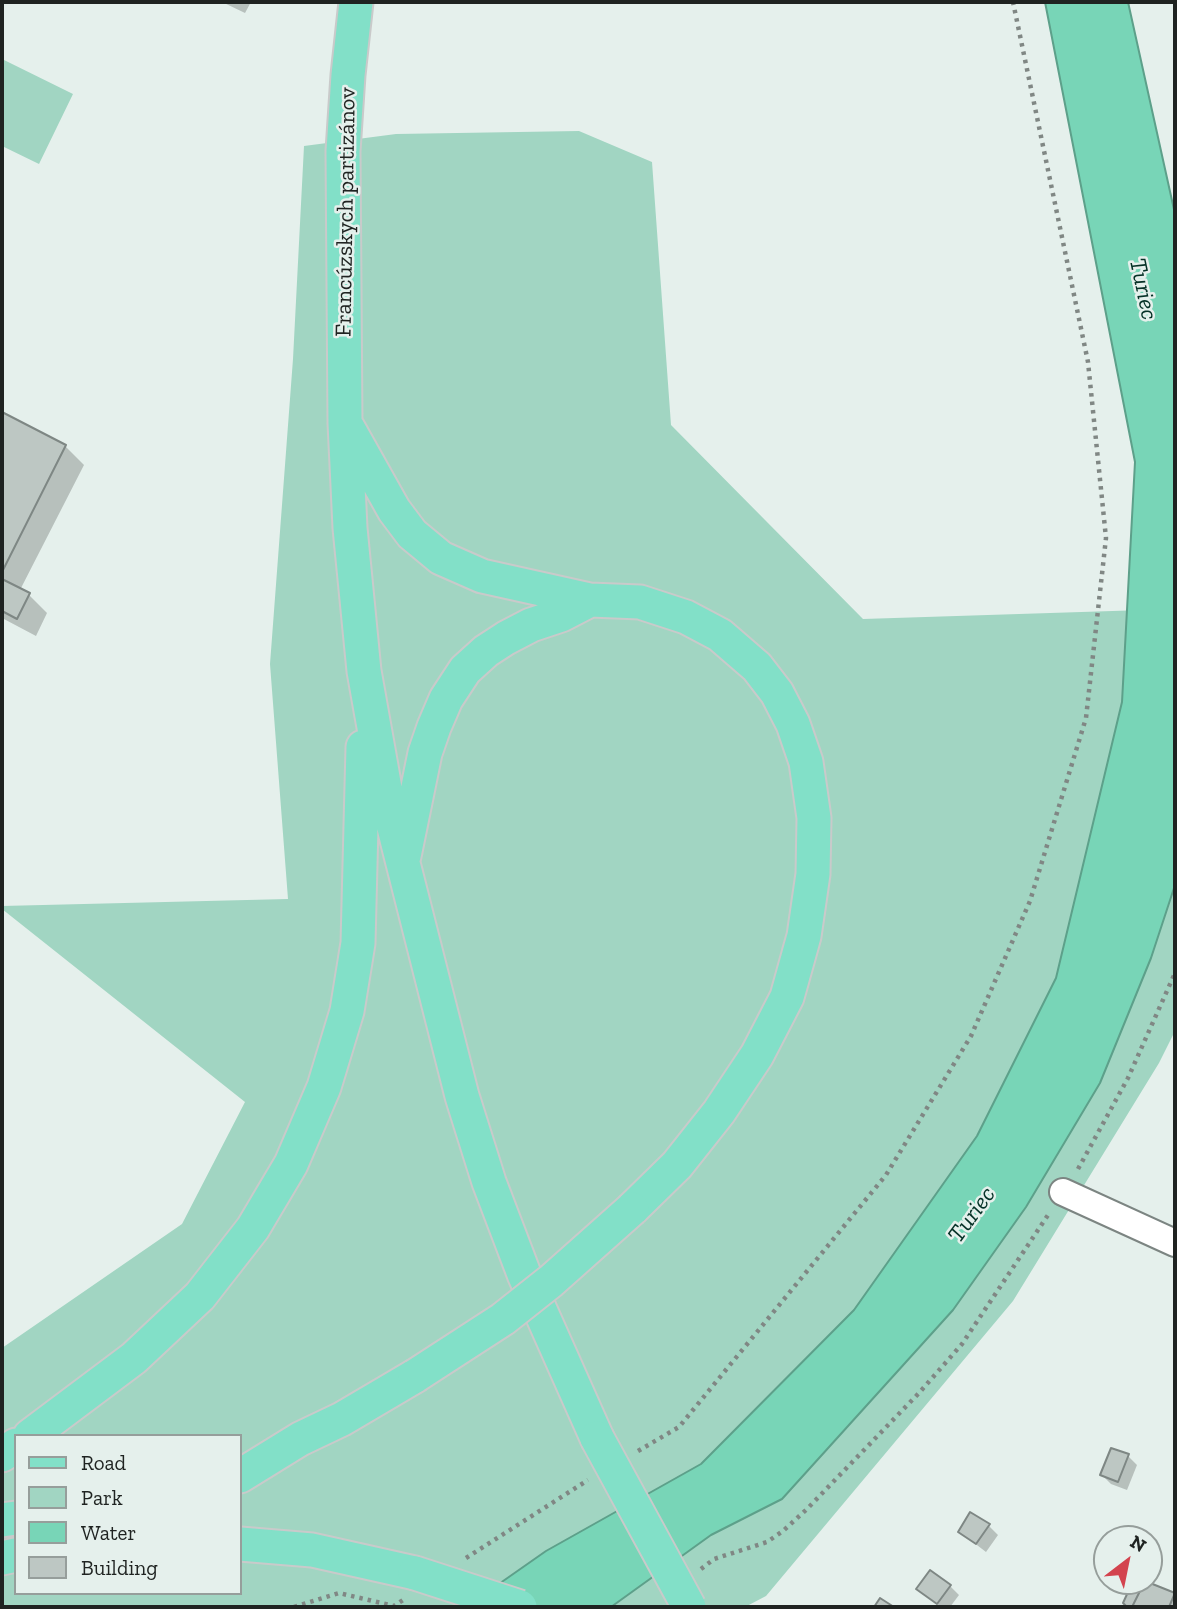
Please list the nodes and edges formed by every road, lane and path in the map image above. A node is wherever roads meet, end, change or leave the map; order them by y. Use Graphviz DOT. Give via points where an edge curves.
graph roads {
  1 [pos="356,2"];
  2 [pos="1013,2"];
  3 [pos="345,423"];
  4 [pos="590,600"];
  5 [pos="365,671"];
  6 [pos="402,865"];
  7 [pos="1175,973"];
  8 [pos="1063,1192"];
  9 [pos="1175,1243"];
  10 [pos="33,1434"];
  11 [pos="300,1439"];
  12 [pos="242,1454"];
  13 [pos="633,1454"];
  14 [pos="598,1474"];
  15 [pos="242,1475"];
  16 [pos="242,1544"];
  17 [pos="462,1561"];
  18 [pos="692,1574"];
  19 [pos="410,1586"];
  20 [pos="294,1607"];
  21 [pos="520,1607"];
  22 [pos="689,1607"];
  1 -- 3 [label="main road, Francúzskych partizánov" via="343,150"];
  2 -- 13 [label="path" via="1088,362 1104,511 1106,538 1086,718 1030,901 971,1036 886,1175 679,1427"];
  3 -- 4 [label="main road" via="394,510 412,534 441,558 482,576"];
  3 -- 5 [label="main road, Francúzskych partizánov"];
  4 -- 6 [label="main road" via="506,638 465,670 446,699 429,740"];
  4 -- 11 [label="main road, bridge" via="640,602 686,617 720,635 757,667 793,724 806,762 814,818 813,874 804,936 788,997 719,1112 677,1165 632,1209 503,1318 415,1376"];
  5 -- 6 [label="main road"];
  5 -- 10 [label="main road" via="358,943 346,1011 324,1087 291,1164 253,1228 200,1296 134,1358"];
  6 -- 22 [label="main road, bridge" via="489,1182 524,1274 597,1438"];
  7 -- 8 [label="path" via="1108,1117"];
  8 -- 9 [label="lane"];
  8 -- 18 [label="path" via="962,1344 863,1451 783,1531 767,1542 714,1559"];
  11 -- 12 [label="main road"];
  11 -- 15 [label="main road"];
  14 -- 17 [label="path"];
  16 -- 19 [label="main road" via="312,1550"];
  19 -- 20 [label="path" via="394,1606 339,1593"];
  19 -- 21 [label="main road, bridge"];
}
